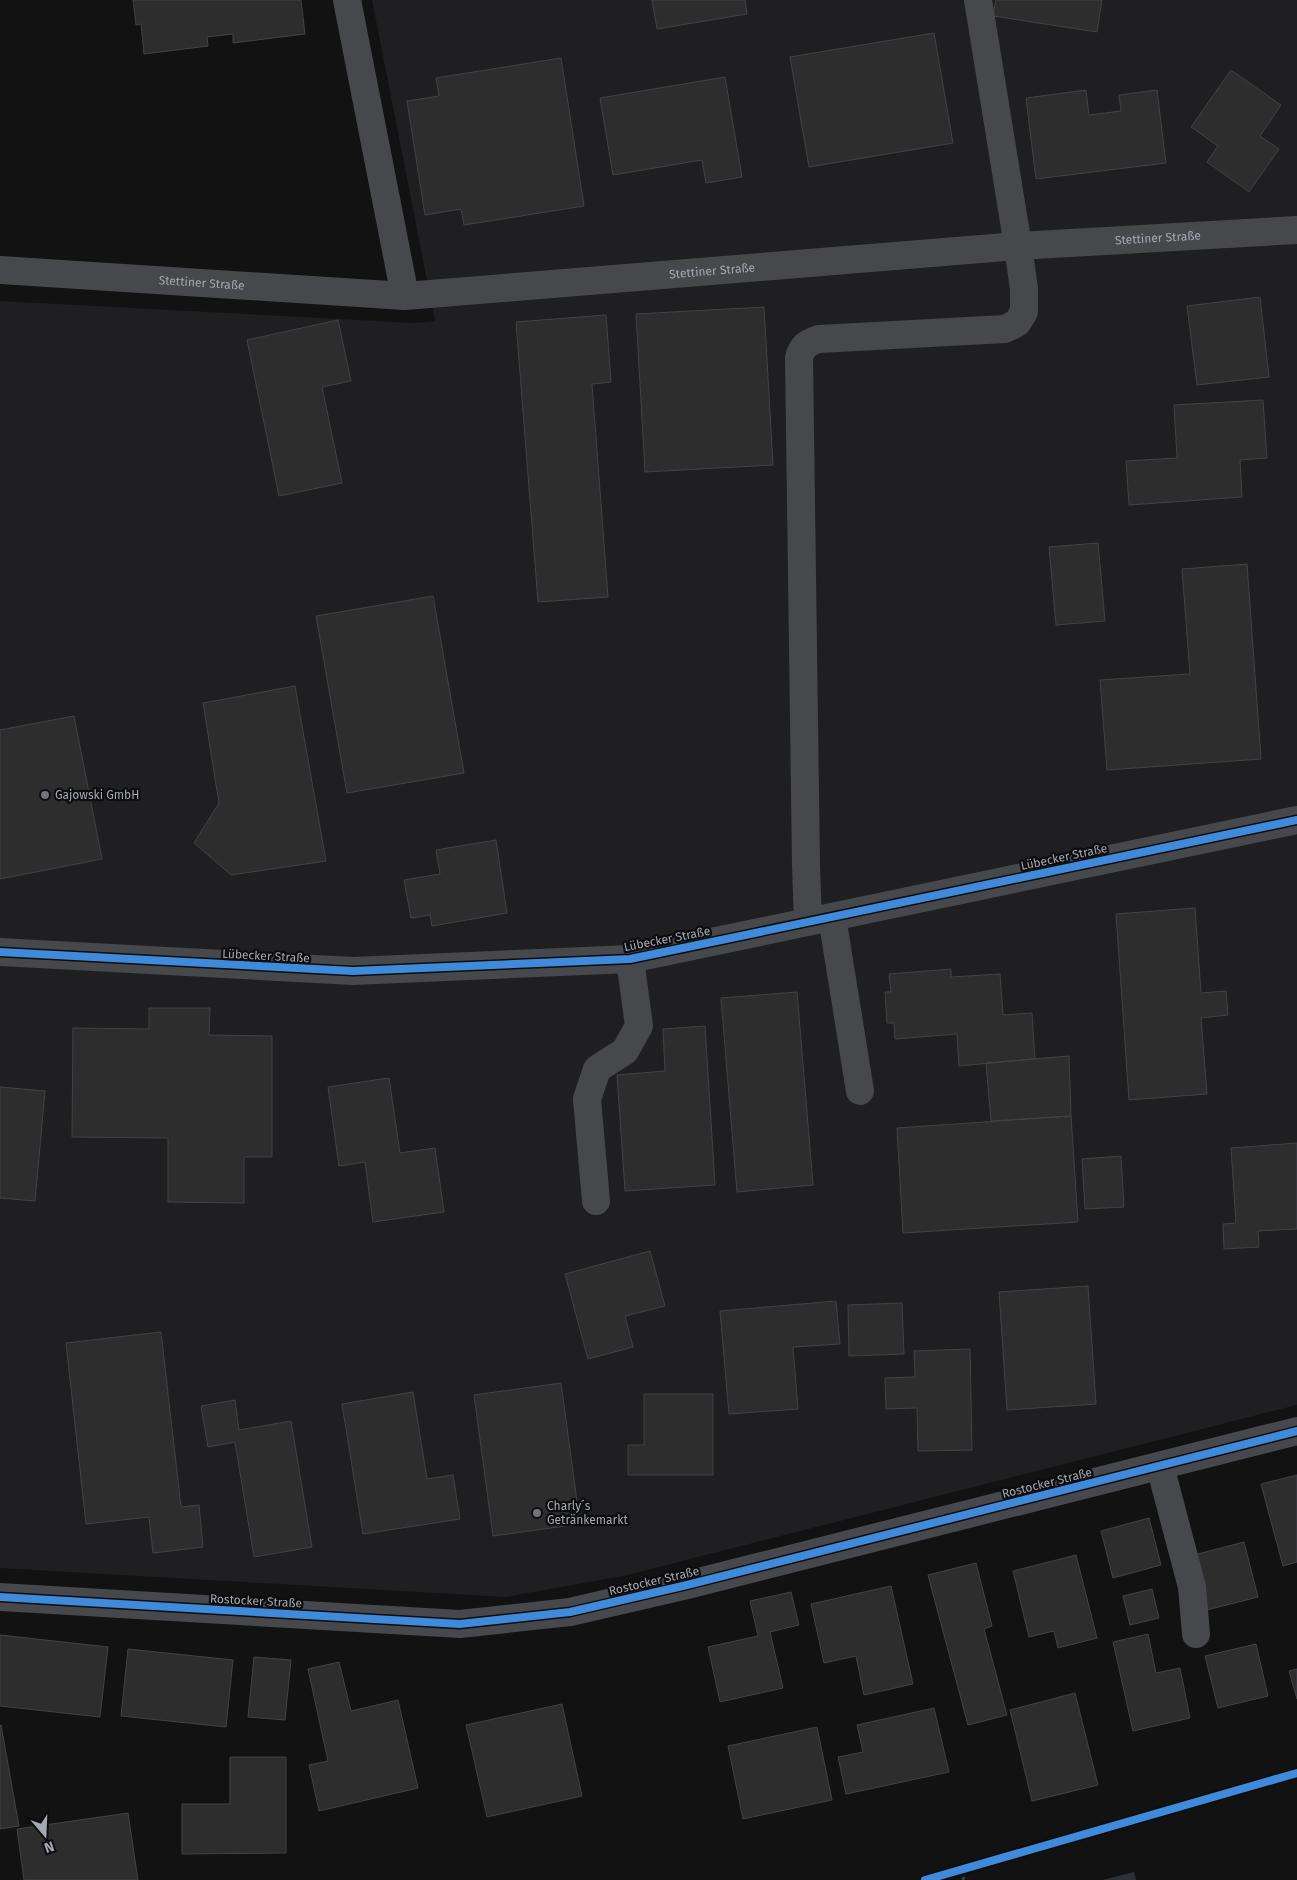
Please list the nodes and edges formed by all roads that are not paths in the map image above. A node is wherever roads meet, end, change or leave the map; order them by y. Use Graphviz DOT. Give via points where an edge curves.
graph roads {
  1 [pos="347,0"];
  2 [pos="978,0"];
  3 [pos="1297,230"];
  4 [pos="1018,246"];
  5 [pos="0,270"];
  6 [pos="405,296"];
  7 [pos="1297,820"];
  8 [pos="820,920"];
  9 [pos="0,952"];
  10 [pos="630,959"];
  11 [pos="860,1091"];
  12 [pos="596,1201"];
  13 [pos="1297,1431"];
  14 [pos="1160,1466"];
  15 [pos="0,1597"];
  16 [pos="1196,1634"];
  1 -- 6 [label="street"];
  2 -- 4 [label="street"];
  3 -- 4 [label="street, Stettiner Straße"];
  4 -- 6 [label="street, Stettiner Straße"];
  4 -- 8 [label="street" via="1024,312 1017,323 1005,329 819,339 802,347 799,378 806,865"];
  5 -- 6 [label="street, Stettiner Straße"];
  7 -- 8 [label="street, Lübecker Straße"];
  8 -- 10 [label="street, Lübecker Straße"];
  8 -- 11 [label="street"];
  9 -- 10 [label="street, Lübecker Straße" via="353,972"];
  10 -- 12 [label="street" via="639,1026 625,1051 597,1069 587,1099"];
  13 -- 14 [label="street, Rostocker Straße"];
  14 -- 15 [label="street, Rostocker Straße" via="570,1612 460,1624"];
  14 -- 16 [label="street" via="1192,1587"];
}
